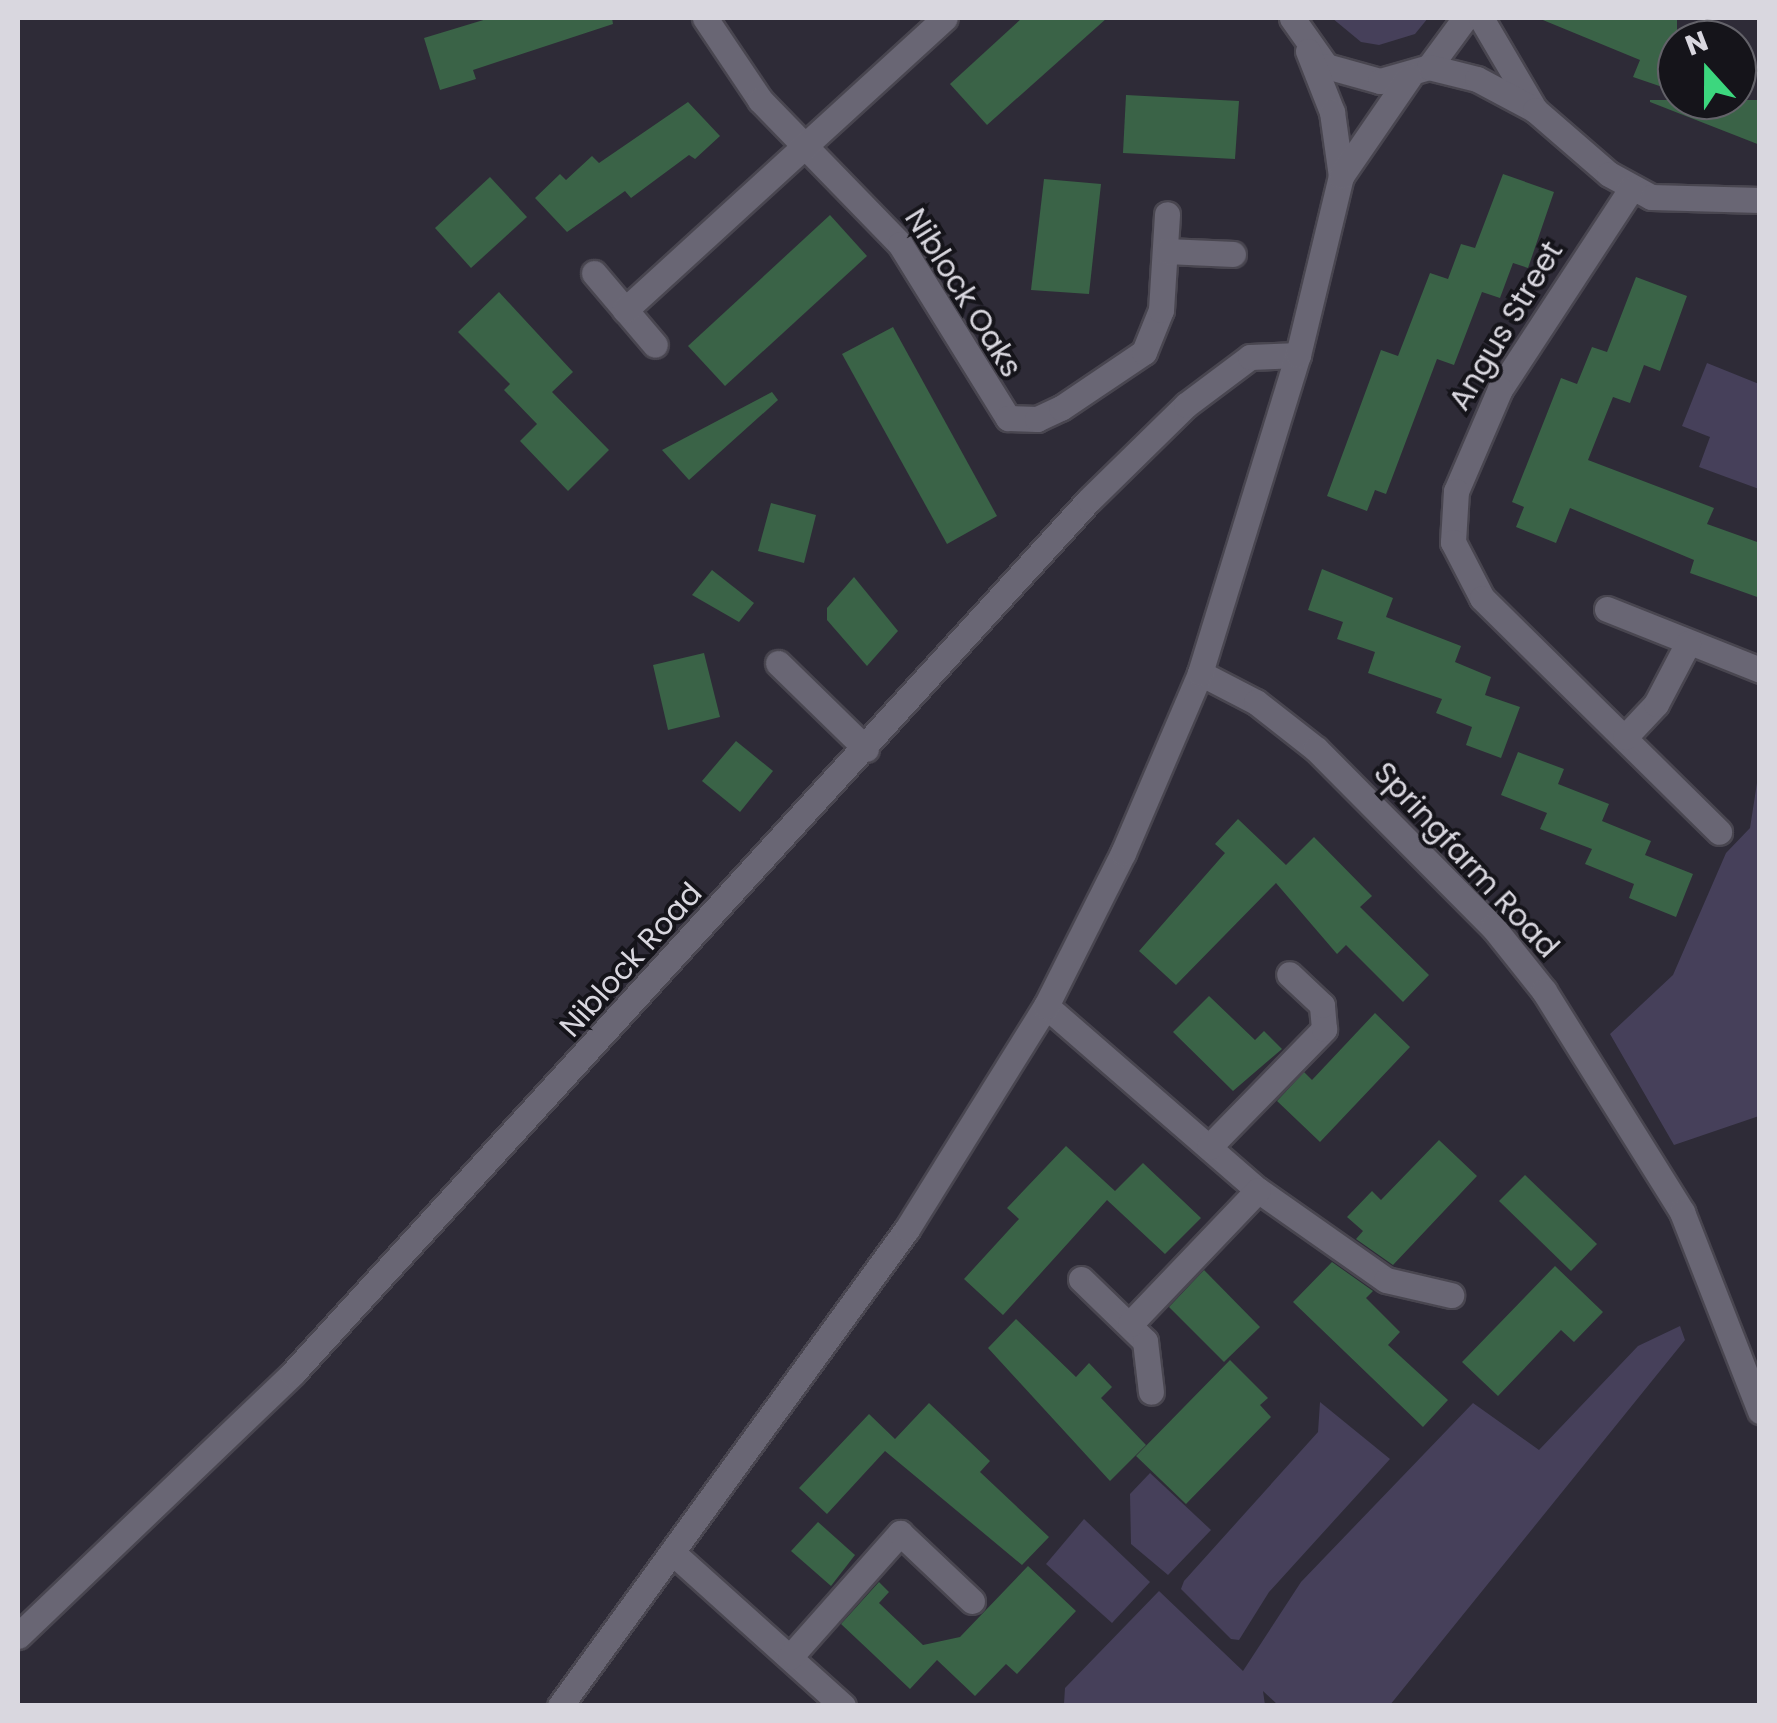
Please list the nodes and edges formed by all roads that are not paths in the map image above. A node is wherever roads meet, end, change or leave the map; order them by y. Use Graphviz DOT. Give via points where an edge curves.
graph roads {
  1 [pos="705,18"];
  2 [pos="945,18"];
  3 [pos="1292,18"];
  4 [pos="1465,18"];
  5 [pos="1481,18"];
  6 [pos="1306,46"];
  7 [pos="1419,72"];
  8 [pos="1535,110"];
  9 [pos="804,145"];
  10 [pos="1340,176"];
  11 [pos="1632,188"];
  12 [pos="1760,200"];
  13 [pos="1167,214"];
  14 [pos="1168,252"];
  15 [pos="1233,254"];
  16 [pos="594,273"];
  17 [pos="626,310"];
  18 [pos="655,345"];
  19 [pos="1298,356"];
  20 [pos="1607,609"];
  21 [pos="1688,643"];
  22 [pos="778,663"];
  23 [pos="1760,670"];
  24 [pos="1200,674"];
  25 [pos="1625,737"];
  26 [pos="866,749"];
  27 [pos="1719,832"];
  28 [pos="1290,974"];
  29 [pos="1046,1006"];
  30 [pos="1209,1147"];
  31 [pos="1258,1190"];
  32 [pos="1081,1280"];
  33 [pos="1452,1296"];
  34 [pos="1130,1324"];
  35 [pos="1151,1392"];
  36 [pos="1760,1412"];
  37 [pos="672,1552"];
  38 [pos="972,1601"];
  39 [pos="18,1636"];
  40 [pos="790,1657"];
  41 [pos="560,1706"];
  42 [pos="843,1706"];
  1 -- 9 [label="street, Niblock Oaks" via="760,100"];
  2 -- 9 [label="street"];
  3 -- 6 [label="street"];
  4 -- 7 [label="street"];
  5 -- 8 [label="street"];
  6 -- 7 [label="street" via="1352,78"];
  6 -- 10 [label="street" via="1332,112"];
  7 -- 8 [label="street" via="1477,80"];
  7 -- 10 [label="street"];
  8 -- 11 [label="street"];
  9 -- 14 [label="street, Niblock Oaks" via="900,244 1008,418 1037,419 1061,408 1144,352 1161,310"];
  9 -- 17 [label="street"];
  10 -- 19 [label="street"];
  11 -- 12 [label="street" via="1673,200"];
  11 -- 25 [label="street, Angus Street" via="1500,389 1451,522 1459,562 1482,598"];
  13 -- 14 [label="street, Niblock Oaks"];
  14 -- 15 [label="street"];
  16 -- 17 [label="street"];
  17 -- 18 [label="street"];
  19 -- 24 [label="street"];
  19 -- 26 [label="street, Niblock Road" via="1250,357 1186,405 1089,500"];
  20 -- 21 [label="street"];
  21 -- 23 [label="street"];
  21 -- 25 [label="street" via="1656,704"];
  22 -- 26 [label="street"];
  24 -- 29 [label="street" via="1124,853"];
  24 -- 36 [label="street, Springfarm Road" via="1256,702 1316,749 1493,927 1544,991 1682,1212"];
  25 -- 27 [label="street, Angus Street"];
  26 -- 39 [label="street, Niblock Road" via="292,1374"];
  28 -- 30 [label="street" via="1322,1005 1324,1029"];
  29 -- 30 [label="street"];
  29 -- 37 [label="street" via="907,1229"];
  30 -- 31 [label="street"];
  31 -- 33 [label="street" via="1386,1280"];
  31 -- 34 [label="street"];
  32 -- 34 [label="street"];
  34 -- 35 [label="street" via="1145,1340"];
  37 -- 40 [label="street"];
  37 -- 41 [label="street"];
  38 -- 40 [label="street" via="900,1532"];
  40 -- 42 [label="street"];
}
